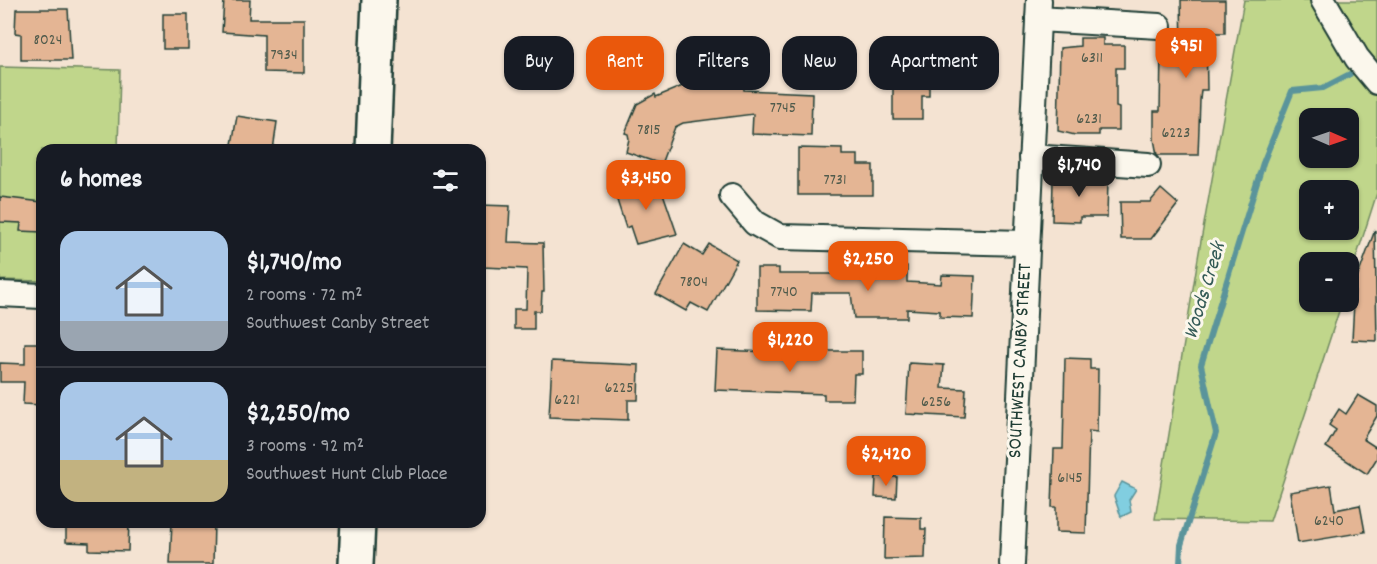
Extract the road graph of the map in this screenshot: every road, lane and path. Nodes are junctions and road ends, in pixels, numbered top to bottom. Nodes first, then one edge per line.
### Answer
1 (379, 0) edge
2 (1323, 0) edge
3 (1038, 10) edge
4 (1159, 26) dead end
5 (1377, 82) edge
6 (373, 144) edge
7 (1031, 157) junction
8 (1148, 165) dead end
9 (732, 196) dead end
10 (1027, 243) junction
11 (0, 294) edge
12 (36, 296) edge
13 (358, 528) edge
14 (356, 564) edge
15 (1012, 564) edge

1 - 6 main road
2 - 5 street
3 - 4 street, SOUTHWEST CANBY STREET
3 - 7 street, SOUTHWEST CANBY STREET
7 - 8 street
7 - 10 street, SOUTHWEST CANBY STREET
9 - 10 street
10 - 15 street, SOUTHWEST CANBY STREET
11 - 12 street
13 - 14 main road

